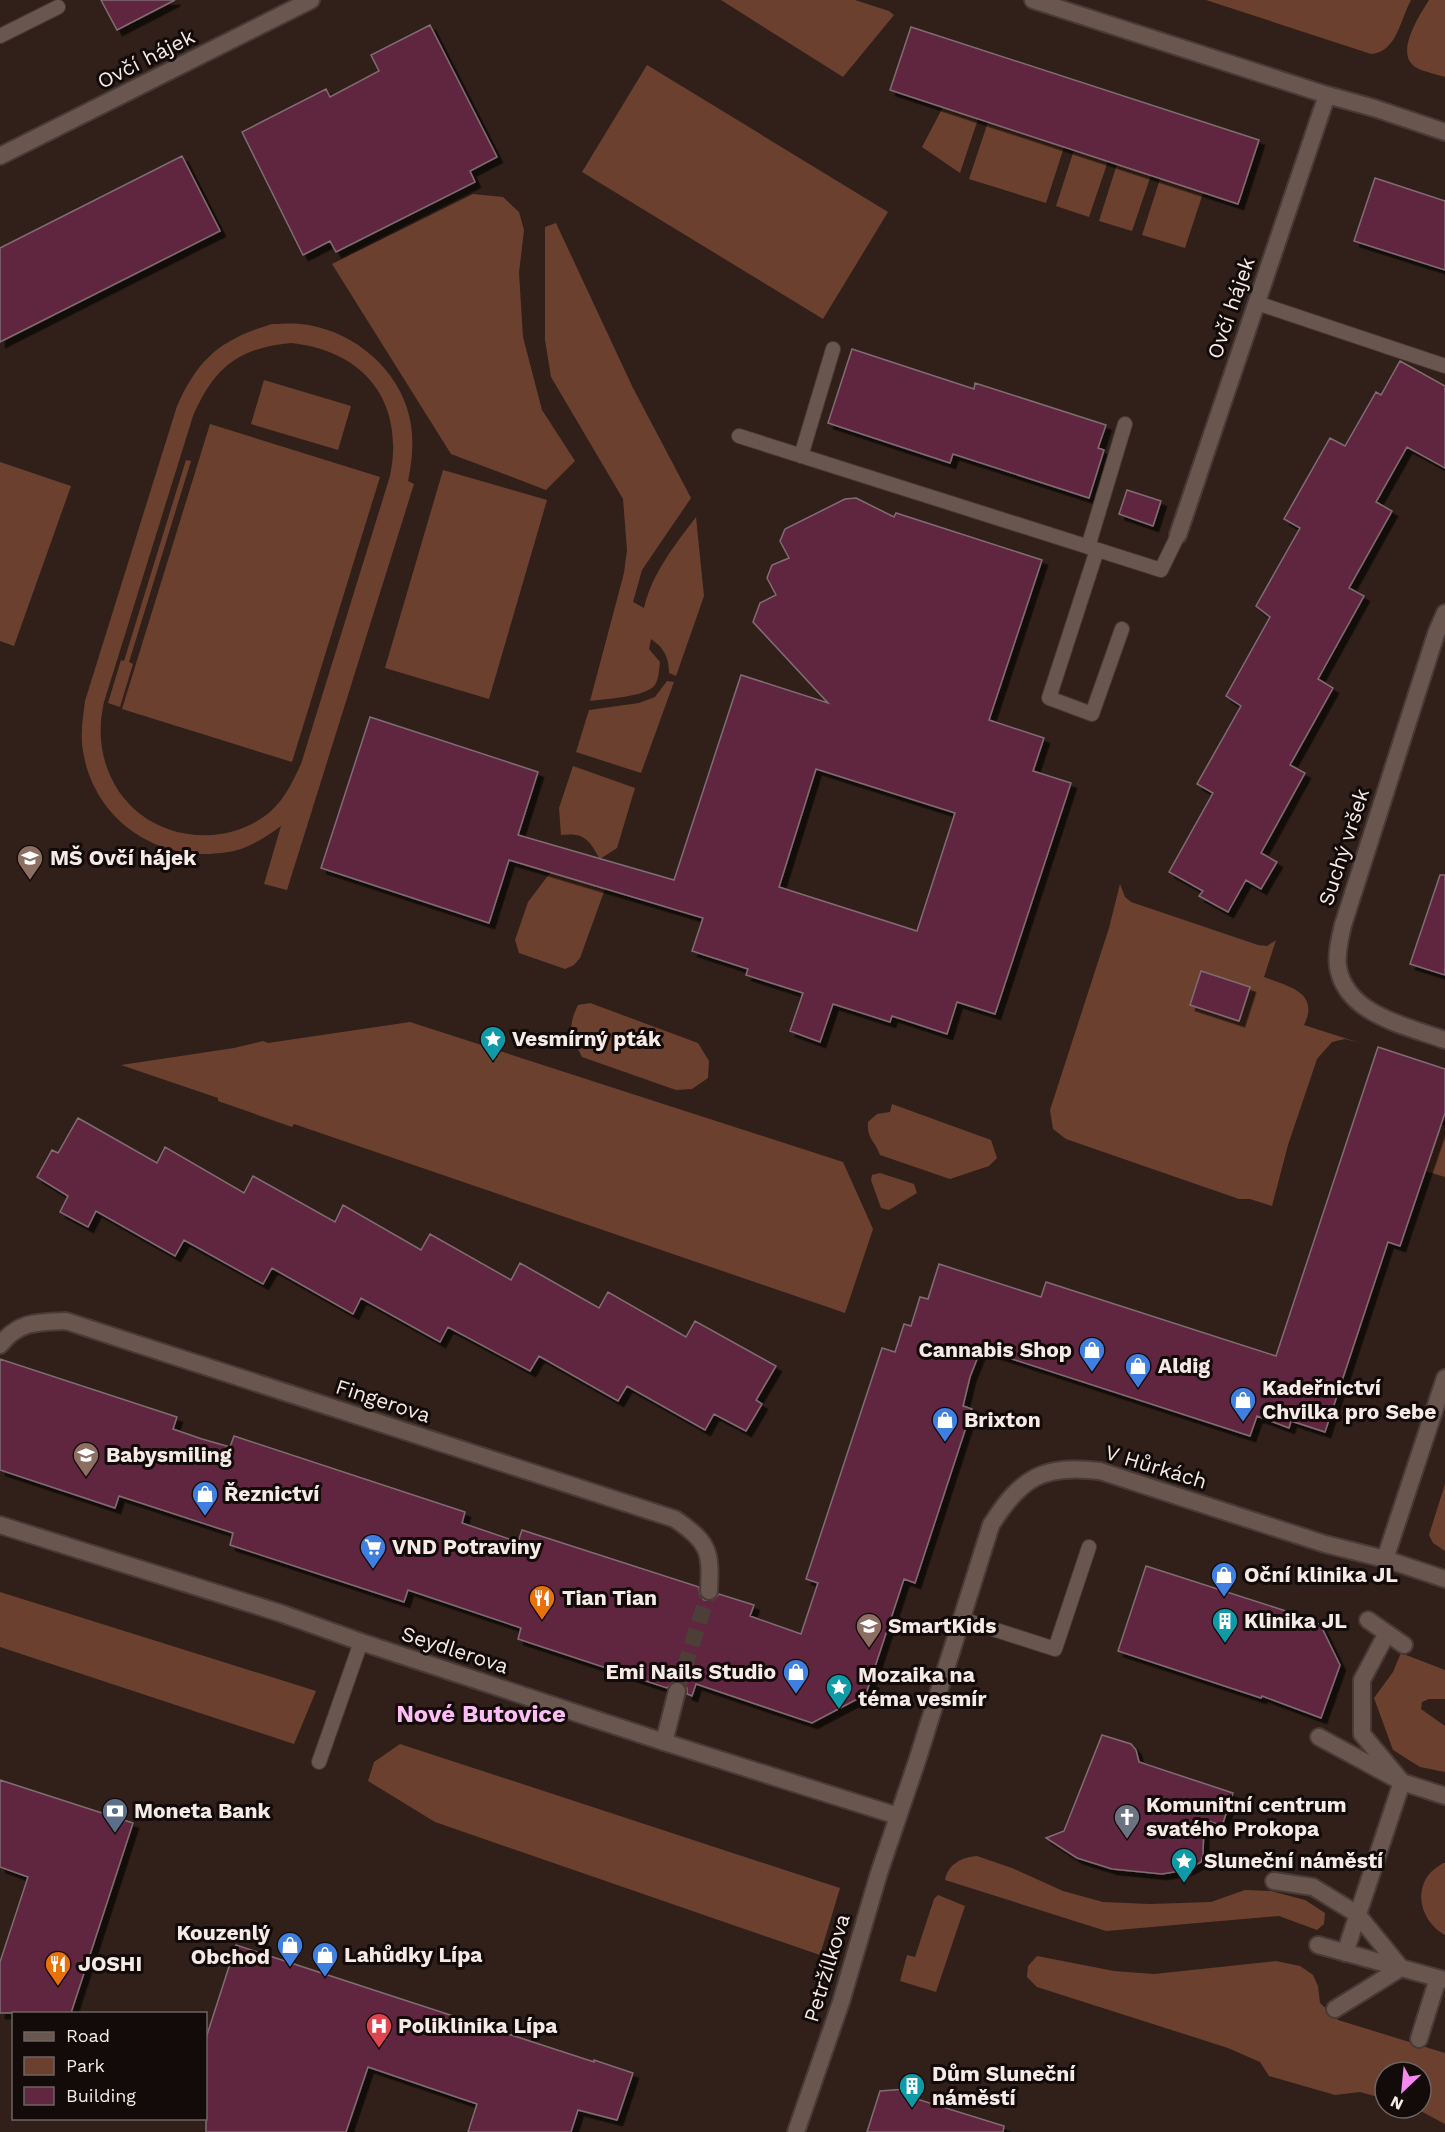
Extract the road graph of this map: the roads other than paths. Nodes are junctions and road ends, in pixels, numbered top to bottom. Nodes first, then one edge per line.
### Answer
1 (1033, 0) edge
2 (308, 1) edge
3 (58, 7) dead end
4 (0, 36) edge
5 (1327, 96) junction
6 (1445, 132) edge
7 (0, 156) edge
8 (1257, 303) junction
9 (833, 349) dead end
10 (1445, 366) edge
11 (1125, 424) dead end
12 (738, 436) dead end
13 (801, 456) junction
14 (1178, 535) joint
15 (1092, 549) junction
16 (1445, 613) edge
17 (1122, 629) dead end
18 (1445, 1040) edge
19 (0, 1345) edge
20 (1445, 1378) edge
21 (0, 1525) edge
22 (1089, 1547) dead end
23 (1385, 1559) junction
24 (1445, 1579) edge
25 (709, 1591) tunnel mouth
26 (962, 1619) junction
27 (1368, 1620) dead end
28 (1387, 1633) junction
29 (362, 1642) junction
30 (1404, 1645) dead end
31 (676, 1691) tunnel mouth
32 (1319, 1737) dead end
33 (664, 1742) junction
34 (319, 1761) dead end
35 (1401, 1782) junction
36 (1445, 1796) edge
37 (898, 1816) junction
38 (1274, 1881) dead end
39 (1357, 1914) junction
40 (1318, 1945) dead end
41 (1345, 1953) junction
42 (1401, 1968) junction
43 (1441, 1979) edge
44 (1335, 2009) dead end
45 (1419, 2039) dead end
46 (796, 2132) edge

1 - 5 street
2 - 7 street, Ovčí hájek
3 - 4 lane
5 - 6 street
5 - 8 street, Ovčí hájek
8 - 10 lane
8 - 14 street, Ovčí hájek
9 - 13 lane
11 - 15 lane
12 - 13 lane
13 - 15 lane
14 - 15 lane
15 - 17 lane
16 - 18 street, Suchý vršek
19 - 25 street, Fingerova
20 - 23 street
21 - 29 street, Seydlerova
22 - 26 lane
23 - 24 street, V Hůrkách
23 - 26 street, V Hůrkách
26 - 37 street, V Hůrkách
27 - 28 street
28 - 30 street
28 - 35 street
29 - 33 street, Seydlerova
29 - 34 lane
31 - 33 street
32 - 35 street
33 - 37 street, Seydlerova
35 - 36 street
35 - 39 street
37 - 46 street, Petržílkova
38 - 39 street
39 - 41 street
39 - 42 street
40 - 41 street
41 - 42 street
42 - 43 street
42 - 44 street
43 - 45 street

